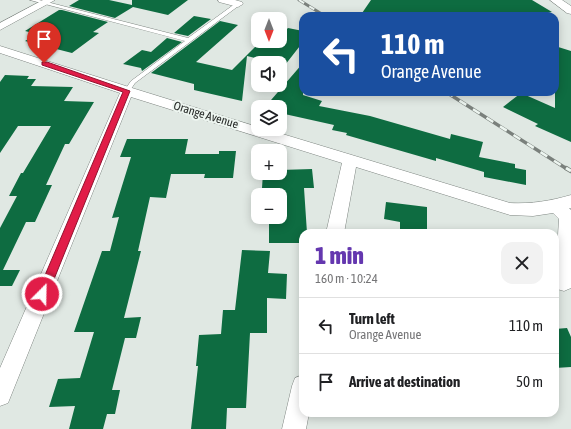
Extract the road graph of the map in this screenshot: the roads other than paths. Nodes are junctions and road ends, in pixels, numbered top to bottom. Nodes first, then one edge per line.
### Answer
1 (33, 0) edge
2 (223, 0) edge
3 (558, 0) edge
4 (47, 1) edge
5 (238, 4) joint
6 (571, 11) edge
7 (0, 27) edge
8 (190, 40) junction
9 (0, 49) edge
10 (127, 91) junction
11 (350, 160) junction
12 (564, 204) edge
13 (336, 229) edge
14 (564, 283) dead end
15 (0, 395) edge
16 (299, 405) edge
17 (294, 429) edge

1 - 4 lane
2 - 5 street
3 - 6 street
4 - 7 street
4 - 8 lane
5 - 8 lane
8 - 10 lane
9 - 10 street, Orange Avenue
10 - 11 street, Orange Avenue
10 - 15 street
11 - 12 street, Orange Avenue
11 - 13 street
12 - 14 street
16 - 17 street

